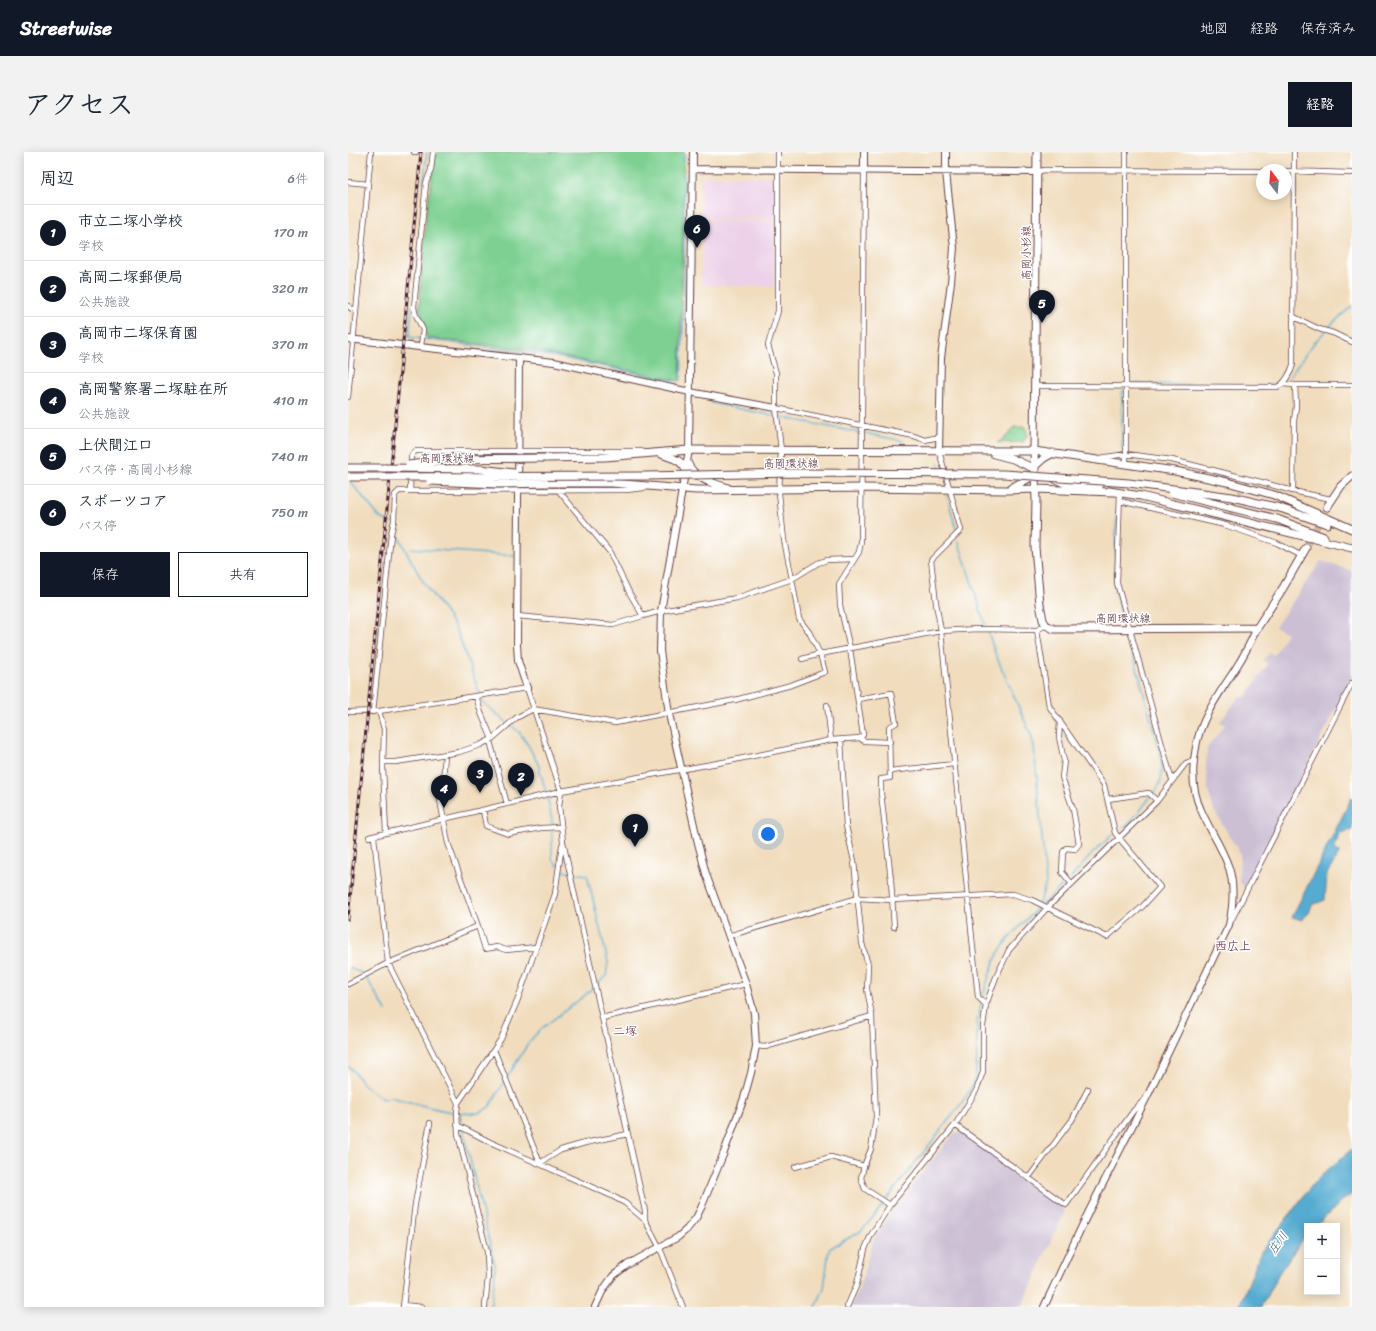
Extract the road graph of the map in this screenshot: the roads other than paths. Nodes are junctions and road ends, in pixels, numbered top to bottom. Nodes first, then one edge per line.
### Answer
1 (371, 152) edge
2 (433, 152) edge
3 (693, 152) edge
4 (778, 152) edge
5 (864, 152) edge
6 (946, 152) edge
7 (1037, 152) edge
8 (1126, 152) edge
9 (1294, 152) edge
10 (693, 169) junction
11 (1126, 170) junction
12 (778, 171) junction
13 (864, 171) junction
14 (1256, 171) edge
15 (1294, 171) junction
16 (946, 172) junction
17 (1037, 172) junction
18 (1352, 172) edge
19 (348, 182) edge
20 (368, 184) junction
21 (348, 306) edge
22 (356, 309) junction
23 (1294, 317) junction
24 (351, 339) edge
25 (1352, 342) edge
26 (421, 346) junction
27 (520, 358) junction
28 (1282, 383) junction
29 (1295, 385) junction
30 (1352, 385) edge
31 (1036, 386) junction
32 (1127, 387) junction
33 (690, 392) junction
34 (348, 398) edge
35 (776, 408) junction
36 (861, 426) junction
37 (939, 437) junction
38 (689, 450) junction
39 (781, 450) junction
40 (862, 450) junction
41 (462, 451) junction
42 (519, 451) junction
43 (939, 451) junction
44 (986, 451) junction
45 (1034, 451) junction
46 (656, 453) junction
47 (1053, 453) junction
48 (1126, 454) junction
49 (1094, 459) junction
50 (687, 462) junction
51 (1126, 464) junction
52 (348, 468) edge
53 (385, 468) junction
54 (686, 470) junction
55 (1035, 470) junction
56 (1352, 476) edge
57 (349, 477) edge
58 (546, 480) junction
59 (1129, 483) junction
60 (657, 487) junction
61 (683, 488) junction
62 (862, 488) junction
63 (949, 488) junction
64 (1036, 489) junction
65 (519, 490) junction
66 (558, 490) junction
67 (734, 490) junction
68 (779, 490) junction
69 (1007, 490) junction
70 (410, 491) junction
71 (463, 491) junction
72 (1293, 491) junction
73 (1116, 493) junction
74 (1331, 499) junction
75 (1120, 502) junction
76 (1327, 507) tunnel mouth
77 (1352, 529) edge
78 (1352, 532) edge
79 (1306, 548) tunnel mouth
80 (1352, 548) edge
81 (1302, 556) junction
82 (854, 559) junction
83 (792, 579) junction
84 (661, 611) junction
85 (517, 616) junction
86 (643, 616) junction
87 (1046, 625) junction
88 (1257, 628) junction
89 (1129, 629) junction
90 (1038, 630) junction
91 (941, 631) junction
92 (850, 649) junction
93 (820, 654) junction
94 (802, 659) dead end
95 (1352, 683) edge
96 (527, 688) junction
97 (476, 696) junction
98 (858, 699) junction
99 (827, 705) dead end
100 (533, 709) junction
101 (348, 712) edge
102 (373, 712) junction
103 (380, 712) junction
104 (670, 714) junction
105 (1060, 721) junction
106 (860, 738) junction
107 (491, 740) junction
108 (831, 740) junction
109 (841, 740) junction
110 (890, 742) junction
111 (444, 754) junction
112 (1194, 760) junction
113 (383, 762) junction
114 (954, 764) junction
115 (682, 770) junction
116 (890, 771) junction
117 (1173, 780) junction
118 (561, 791) junction
119 (1108, 799) junction
120 (1157, 801) junction
121 (507, 804) junction
122 (483, 810) junction
123 (444, 820) junction
124 (561, 827) junction
125 (386, 833) junction
126 (1119, 838) junction
127 (563, 842) junction
128 (1072, 884) junction
129 (967, 896) junction
130 (858, 898) junction
131 (893, 900) junction
132 (1047, 908) junction
133 (1229, 925) junction
134 (478, 926) junction
135 (894, 927) dead end
136 (728, 936) junction
137 (536, 947) junction
138 (388, 963) junction
139 (348, 984) edge
140 (746, 984) junction
141 (986, 1005) junction
142 (872, 1016) junction
143 (602, 1018) junction
144 (756, 1046) junction
145 (494, 1050) junction
146 (1088, 1089) dead end
147 (1146, 1099) junction
148 (458, 1103) junction
149 (430, 1123) dead end
150 (457, 1125) junction
151 (955, 1125) junction
152 (628, 1134) junction
153 (540, 1163) junction
154 (864, 1166) junction
155 (795, 1167) dead end
156 (1029, 1177) junction
157 (890, 1205) junction
158 (645, 1220) junction
159 (660, 1248) junction
160 (403, 1306) edge
161 (422, 1307) edge
162 (484, 1307) edge
163 (595, 1307) edge
164 (684, 1307) edge
165 (847, 1307) edge
166 (1044, 1307) edge

1 - 20 street
2 - 26 street
3 - 10 street
4 - 12 street
5 - 13 street
6 - 16 street
7 - 17 main road, 高岡小杉線
8 - 11 street
9 - 15 street
10 - 12 street
10 - 33 street
11 - 14 street
11 - 17 street
11 - 32 street
12 - 13 street
12 - 35 street
13 - 16 street
13 - 36 street
15 - 18 street
15 - 23 street
16 - 17 street
16 - 37 street
17 - 31 main road, 高岡小杉線
19 - 20 street
20 - 22 street
21 - 22 street
22 - 24 street
23 - 25 street
23 - 28 street
24 - 26 street
24 - 34 street
26 - 27 street
27 - 33 street
27 - 42 street
28 - 29 street
28 - 32 street
29 - 30 street
29 - 72 street
31 - 32 street
31 - 45 main road, 高岡小杉線
32 - 48 street
33 - 35 street
33 - 38 street
35 - 36 street
35 - 39 street
36 - 37 street
36 - 40 street
37 - 43 street
38 - 39 main road
38 - 46 main road
38 - 50 street
39 - 40 main road
39 - 68 street
40 - 43 main road
40 - 62 street
41 - 42 street
41 - 70 street
41 - 71 street
42 - 46 street
42 - 65 street
43 - 44 main road
43 - 63 street
44 - 45 main road
44 - 55 main road
45 - 47 main road
45 - 55 main road
46 - 53 main road, bridge
46 - 54 main road
47 - 49 main road
47 - 55 main road
48 - 49 street
48 - 51 street
48 - 72 street
49 - 51 main road
50 - 54 street
50 - 67 main road
51 - 77 main road
52 - 53 main road, 高岡環状線
53 - 58 main road, 高岡環状線, bridge
54 - 61 street
55 - 64 main road
55 - 69 main road
55 - 73 main road
56 - 74 main road
57 - 58 main road, 高岡環状線, bridge
58 - 59 main road, 高岡環状線, bridge
58 - 60 main road
59 - 78 main road, 高岡環状線, bridge
59 - 80 main road, 高岡環状線, bridge
60 - 61 main road
60 - 66 street
61 - 67 main road
61 - 84 street
62 - 63 main road
62 - 68 main road
62 - 82 street
63 - 69 main road
63 - 91 street
64 - 69 main road
64 - 73 main road
64 - 87 main road
65 - 66 street
65 - 71 street
65 - 85 street
66 - 86 street
67 - 68 main road
68 - 83 street
70 - 71 street
70 - 102 street
72 - 74 street
73 - 75 street
73 - 80 main road
74 - 76 main road
75 - 81 street
75 - 89 street
79 - 81 main road
81 - 88 main road
82 - 83 street
82 - 92 street
83 - 84 street
83 - 93 street
84 - 86 street
84 - 104 street
85 - 86 street
85 - 96 street
87 - 89 main road, 高岡環状線
87 - 90 street
88 - 89 main road, 高岡環状線
88 - 112 street
89 - 117 street
90 - 91 street
90 - 105 street
91 - 92 street
91 - 114 street
92 - 93 street
92 - 98 street
93 - 94 street
93 - 104 street
95 - 133 street
96 - 97 street
96 - 100 street
97 - 103 street
97 - 107 street
98 - 106 street
98 - 110 street
99 - 108 street
100 - 104 street
100 - 107 street
100 - 118 street
101 - 102 street
102 - 103 street
103 - 113 street
104 - 115 street
105 - 119 street
105 - 128 street
106 - 109 street
106 - 110 street
107 - 111 street
107 - 121 street
108 - 109 street
108 - 115 street
109 - 130 street
110 - 116 street
111 - 113 street
111 - 123 street
112 - 117 street
112 - 133 street
113 - 125 street
114 - 116 street
114 - 129 street
115 - 118 street
115 - 136 street
116 - 131 street
117 - 120 street
118 - 121 street
118 - 124 street
119 - 120 street
119 - 126 street
120 - 126 street
121 - 122 street
122 - 123 street
122 - 124 street
123 - 125 street
123 - 134 street
124 - 127 street
125 - 138 street
126 - 128 street
126 - 132 street
127 - 137 street
127 - 143 street
128 - 132 street
129 - 131 street
129 - 132 street
129 - 141 street
130 - 131 street
130 - 136 street
130 - 142 street
131 - 135 street
132 - 141 street
133 - 147 street
134 - 137 street
134 - 138 street
136 - 140 street
137 - 145 street
138 - 139 street
138 - 148 street
140 - 143 street
140 - 144 street
141 - 151 street
142 - 144 street
142 - 154 street
143 - 152 street
144 - 159 street
145 - 148 street
145 - 153 street
146 - 156 street
147 - 156 street
147 - 166 street
148 - 150 street
149 - 160 street
150 - 153 street
150 - 162 street
151 - 156 street
151 - 157 street
152 - 153 street
152 - 158 street
153 - 158 street
154 - 155 street
154 - 157 street
157 - 165 street
158 - 159 street
159 - 163 street
159 - 164 street
160 - 161 street

